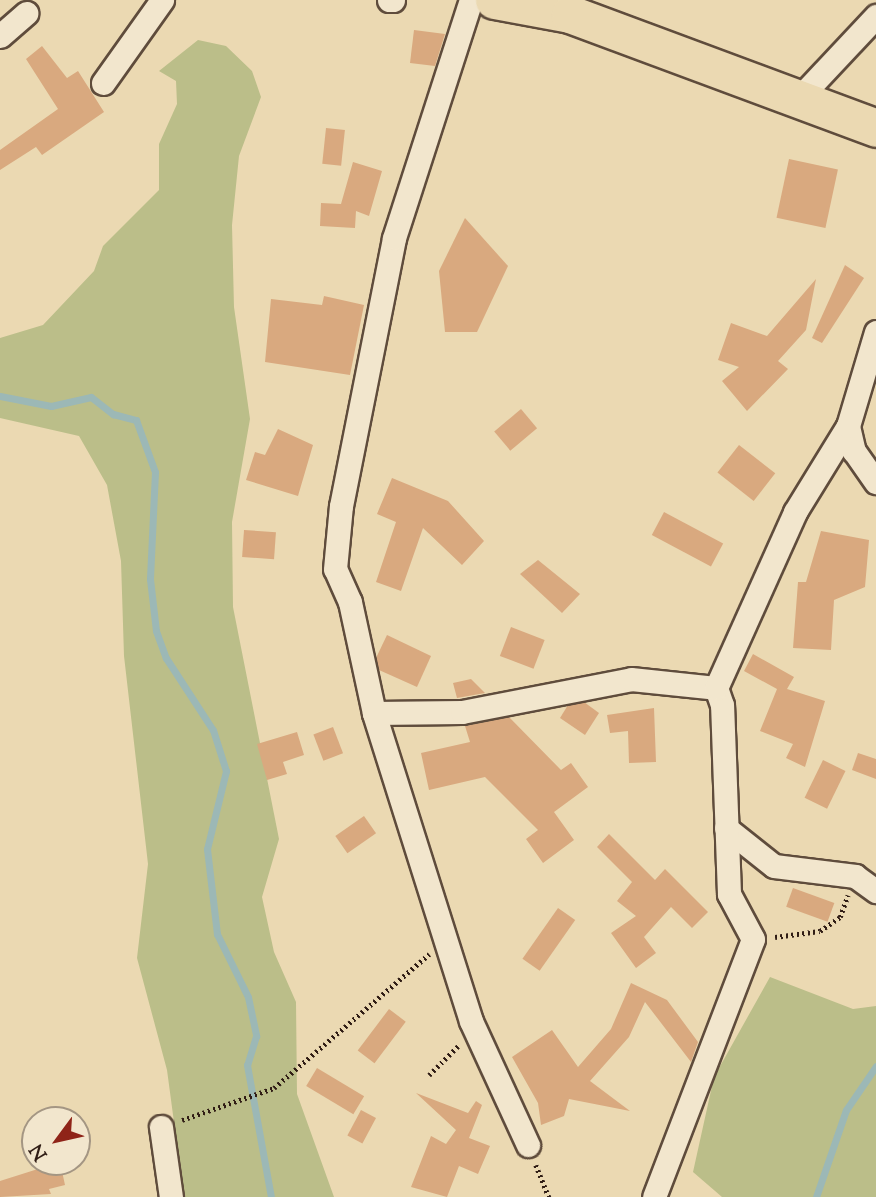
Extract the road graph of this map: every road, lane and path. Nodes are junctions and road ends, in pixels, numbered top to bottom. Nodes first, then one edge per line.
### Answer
1 (162, 0) edge
2 (471, 0) edge
3 (494, 0) edge
4 (576, 7) edge
5 (26, 13) dead end
6 (876, 16) edge
7 (0, 36) edge
8 (103, 83) dead end
9 (801, 96) junction
10 (876, 128) edge
11 (876, 332) edge
12 (848, 426) junction
13 (876, 482) edge
14 (716, 688) junction
15 (374, 713) junction
16 (726, 828) junction
17 (855, 876) junction
18 (876, 891) edge
19 (444, 939) junction
20 (753, 939) junction
21 (471, 1021) junction
22 (429, 1074) dead end
23 (161, 1126) joint
24 (528, 1145) joint
25 (171, 1197) edge
26 (549, 1197) edge
27 (654, 1197) edge

1 - 8 street
2 - 15 street
3 - 4 main road
4 - 9 main road
5 - 7 street
6 - 9 street
9 - 10 main road
11 - 12 street
12 - 13 street
12 - 14 street
14 - 15 street
14 - 16 street
15 - 19 street
16 - 17 street
16 - 20 street
17 - 18 street
17 - 20 path
19 - 21 street
19 - 23 path
20 - 27 street
21 - 22 path
21 - 24 street
23 - 25 street
24 - 26 path

